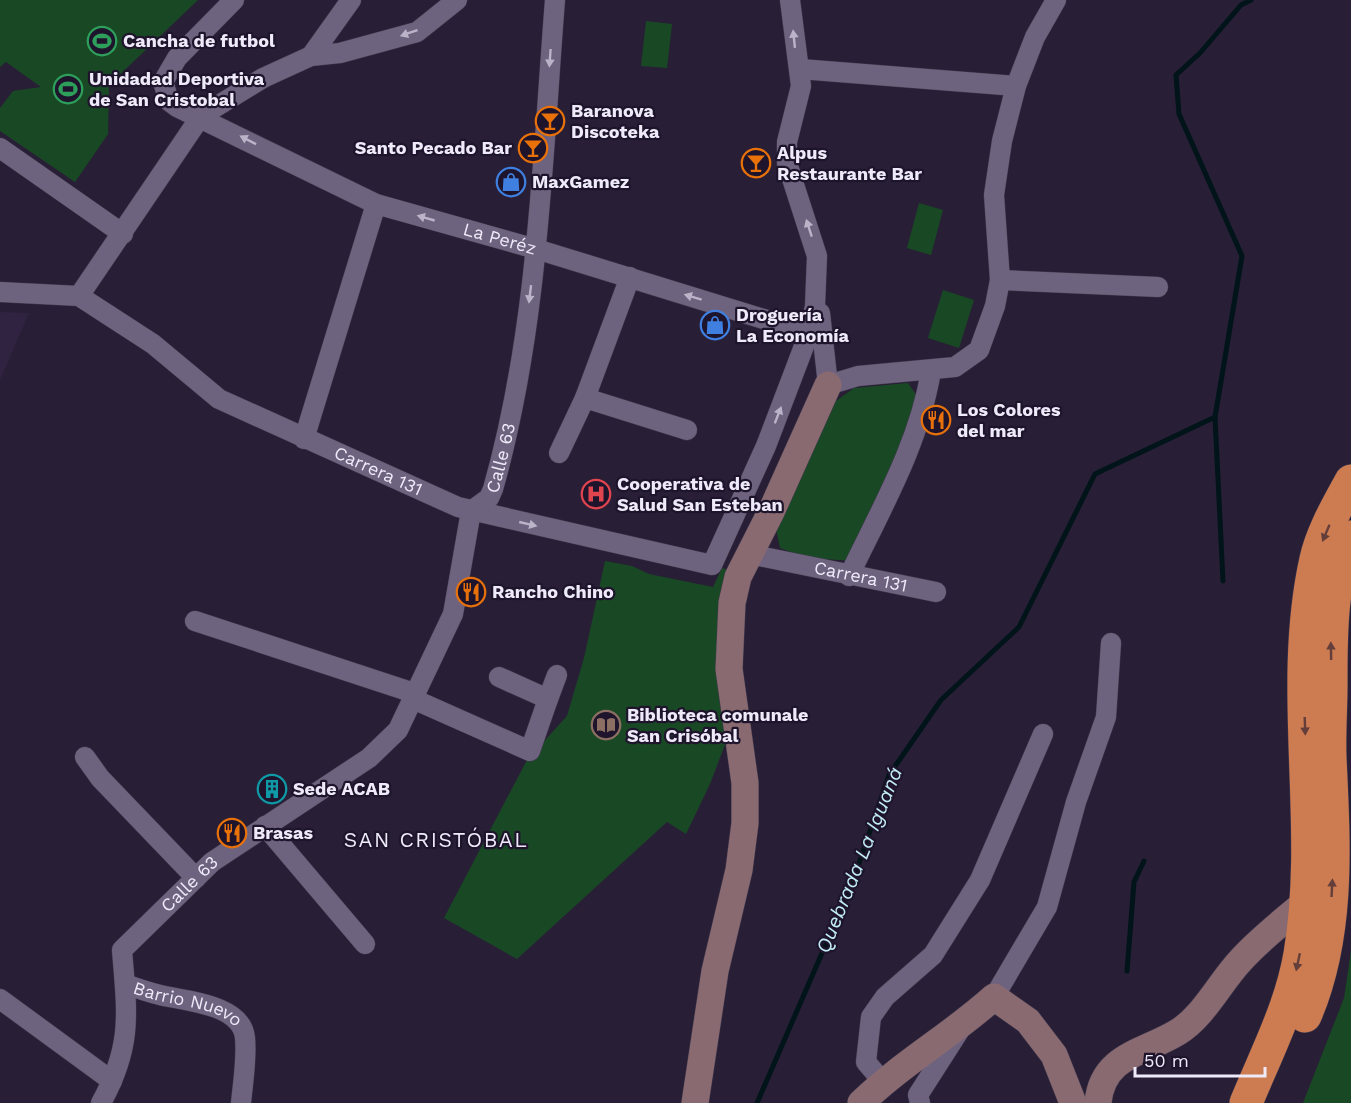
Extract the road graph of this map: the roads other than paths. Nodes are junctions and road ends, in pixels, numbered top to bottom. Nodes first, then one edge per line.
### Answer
1 (234, 0) edge
2 (351, 0) edge
3 (457, 0) edge
4 (555, 0) edge
5 (790, 0) edge
6 (1056, 0) edge
7 (311, 56) junction
8 (800, 69) junction
9 (1016, 86) junction
10 (201, 116) junction
11 (0, 148) edge
12 (376, 204) junction
13 (123, 234) junction
14 (536, 249) junction
15 (630, 277) junction
16 (1000, 279) junction
17 (818, 284) junction
18 (1158, 287) dead end
19 (0, 292) edge
20 (79, 296) junction
21 (809, 333) junction
22 (932, 370) junction
23 (828, 385) junction
24 (585, 398) junction
25 (687, 430) dead end
26 (304, 440) junction
27 (766, 446) junction
28 (559, 453) dead end
29 (796, 459) junction
30 (1351, 481) edge
31 (471, 511) junction
32 (1351, 537) edge
33 (749, 554) junction
34 (849, 576) junction
35 (936, 592) dead end
36 (195, 621) dead end
37 (1111, 644) dead end
38 (557, 675) dead end
39 (499, 677) dead end
40 (413, 699) junction
41 (548, 699) junction
42 (1043, 734) dead end
43 (86, 757) dead end
44 (265, 826) junction
45 (196, 878) junction
46 (1306, 902) junction
47 (365, 944) dead end
48 (122, 950) joint
49 (125, 984) junction
50 (994, 997) junction
51 (0, 999) edge
52 (962, 1026) junction
53 (112, 1081) junction
54 (883, 1082) junction
55 (103, 1102) edge
56 (241, 1103) edge
57 (695, 1103) edge
58 (861, 1103) edge
59 (920, 1103) edge
60 (1073, 1103) edge
61 (1098, 1103) edge
62 (1246, 1103) edge
63 (1268, 1103) edge

1 - 10 street, La Peréz
2 - 7 street
3 -> 7 street
4 -> 14 street, Calle 63
8 -> 5 street
6 - 9 street
7 - 10 street
8 - 9 street
17 -> 8 street
9 - 16 street
12 -> 10 street, La Peréz
10 - 13 street
11 - 13 street
14 -> 12 street, La Peréz
12 - 26 street
13 - 20 street
14 - 15 street, La Peréz
14 -> 31 street, Calle 63
21 -> 15 street, La Peréz
15 - 24 street
16 - 18 street
16 - 22 street
17 - 21 street
17 - 23 street
19 - 20 street
20 - 26 street, Carrera 131
27 -> 21 street
22 - 23 street
22 - 34 street
23 - 29 street
24 - 25 street
24 - 28 street
26 - 31 street, Carrera 131
27 - 29 street
31 -> 27 street, Carrera 131
29 - 33 street
30 -> 46 highway
31 - 40 street, Calle 63
63 -> 32 highway
33 - 34 street, Carrera 131
33 - 57 street
34 - 35 street, Carrera 131
36 - 40 street
37 - 50 street
38 - 41 street
39 - 41 street
40 - 41 street
40 - 44 street, Calle 63
42 - 54 street
43 - 45 street
44 - 45 street, Calle 63
44 - 47 street
45 - 48 street, Calle 63
46 - 61 street
46 -> 62 highway
48 - 49 street, Barrio Nuevo
49 - 53 street, Barrio Nuevo
49 - 56 street, Barrio Nuevo
50 - 52 street
50 - 60 street
51 - 53 street
52 - 54 street
52 - 59 street
53 - 55 street, Barrio Nuevo
54 - 58 street

